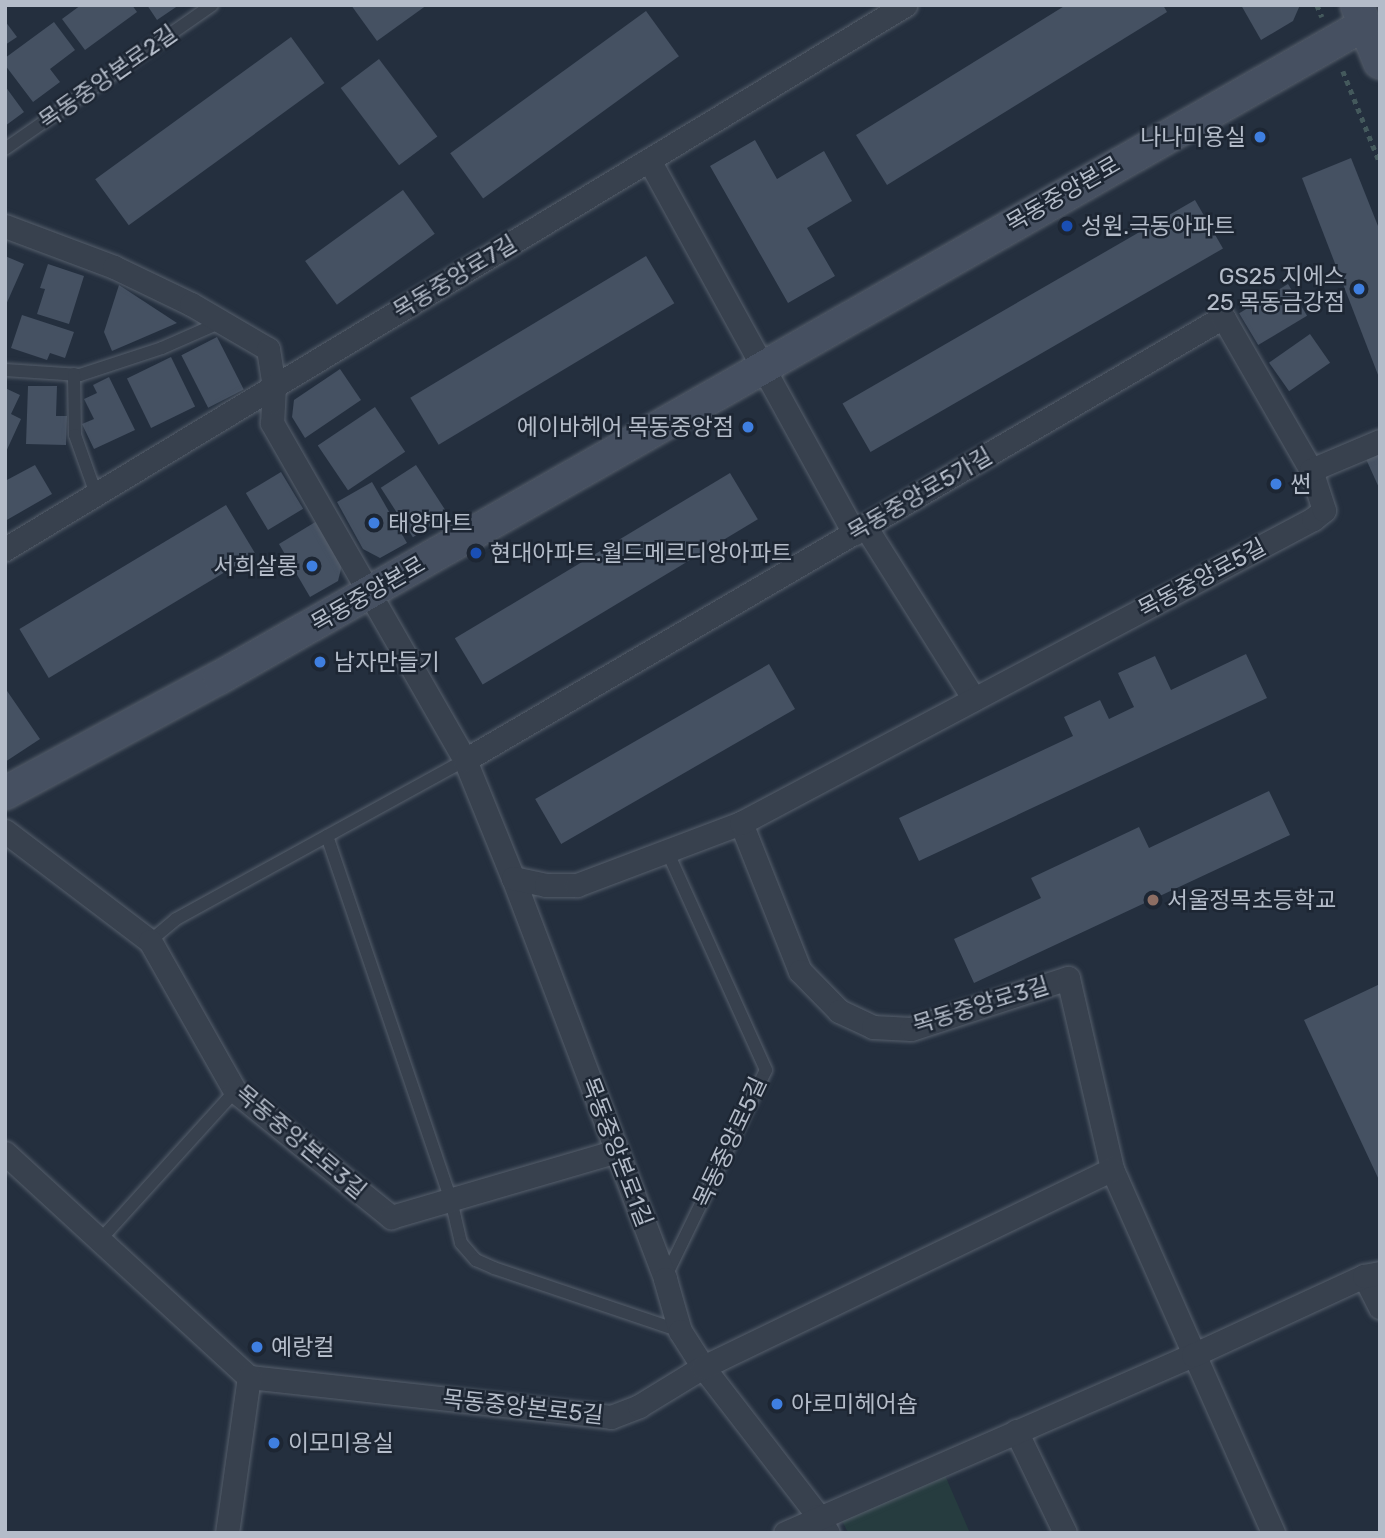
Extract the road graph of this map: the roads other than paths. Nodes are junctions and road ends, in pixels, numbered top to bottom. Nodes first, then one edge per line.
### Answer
1 (212, 5) edge
2 (905, 5) edge
3 (1360, 15) edge
4 (1380, 63) edge
5 (5, 149) edge
6 (649, 160) junction
7 (5, 226) edge
8 (221, 322) junction
9 (764, 367) junction
10 (5, 370) edge
11 (74, 374) junction
12 (274, 386) junction
13 (1380, 441) edge
14 (1311, 470) junction
15 (96, 494) junction
16 (859, 529) junction
17 (5, 549) edge
18 (369, 593) junction
19 (974, 699) junction
20 (465, 760) junction
21 (5, 793) edge
22 (741, 823) junction
23 (5, 831) edge
24 (327, 836) junction
25 (667, 851) junction
26 (513, 878) junction
27 (150, 941) junction
28 (235, 1091) junction
29 (616, 1151) junction
30 (5, 1153) edge
31 (1112, 1169) junction
32 (451, 1200) junction
33 (100, 1240) junction
34 (1372, 1274) edge
35 (665, 1279) junction
36 (1380, 1307) edge
37 (680, 1331) junction
38 (1193, 1355) junction
39 (703, 1367) junction
40 (249, 1377) junction
41 (1016, 1431) junction
42 (823, 1524) edge
43 (227, 1533) edge
44 (785, 1533) edge
45 (1065, 1533) edge
46 (1273, 1533) edge

1 - 5 lane, 목동중앙본로2길
2 - 6 street, 목동중앙로7길
3 - 4 street
3 - 9 street, 목동중앙본로
6 - 9 street
6 - 12 street, 목동중앙로7길
7 - 8 street
8 - 11 lane
8 - 12 street
9 - 16 street
9 - 18 street, 목동중앙본로
10 - 11 lane
11 - 15 lane
12 - 15 street, 목동중앙로7길
12 - 18 street
13 - 14 street
14 - 16 street, 목동중앙로5가길
14 - 19 street, 목동중앙로5길
15 - 17 street, 목동중앙로7길
16 - 19 street
16 - 20 street, 목동중앙로5가길
18 - 20 street, 목동중앙본로1길
18 - 21 street, 목동중앙본로
19 - 22 street, 목동중앙로5길
20 - 24 lane
20 - 26 street, 목동중앙본로1길
22 - 25 street, 목동중앙로5길
22 - 31 street, 목동중앙로3길
23 - 27 street, 목동중앙본로3길
24 - 27 lane
24 - 32 lane
25 - 26 street, 목동중앙로5길
25 - 35 lane, 목동중앙로5길
26 - 29 street, 목동중앙본로1길
27 - 28 street, 목동중앙본로3길
28 - 32 street, 목동중앙본로3길
28 - 33 lane
29 - 32 street, 목동중앙본로3길
29 - 35 street, 목동중앙본로1길
30 - 33 street
31 - 38 street, 목동중앙로3길
31 - 39 street, 목동중앙본로5길
32 - 37 lane
33 - 40 street
34 - 36 street
34 - 38 street
35 - 37 street, 목동중앙본로1길
37 - 39 street, 목동중앙본로1길
38 - 41 street
38 - 46 street, 목동중앙로3길
39 - 40 street, 목동중앙본로5길
39 - 42 street, 목동중앙본로1길
40 - 43 street
41 - 42 street
41 - 45 street
42 - 44 street

